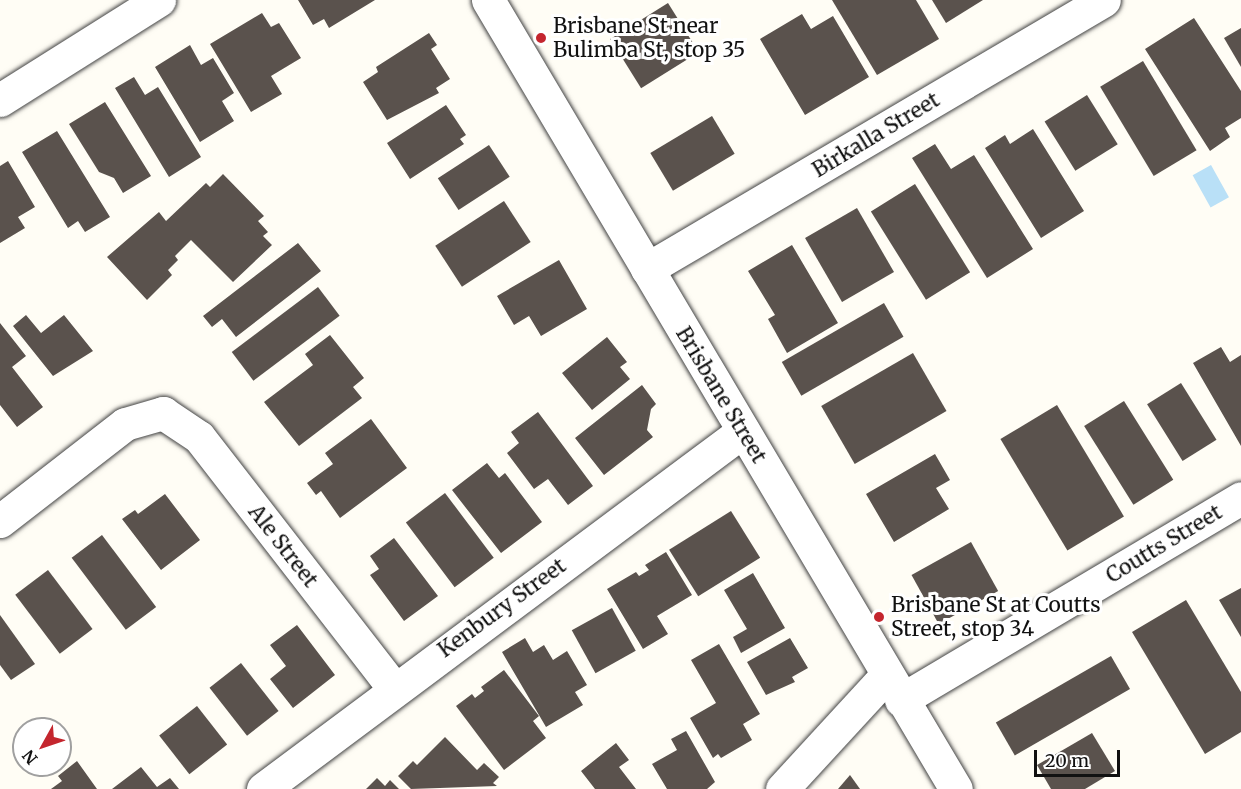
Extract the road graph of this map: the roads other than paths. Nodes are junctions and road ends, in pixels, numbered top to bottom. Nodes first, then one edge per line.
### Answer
1 (159, 0) edge
2 (488, 0) edge
3 (1104, 0) edge
4 (0, 100) edge
5 (647, 269) junction
6 (743, 431) junction
7 (1241, 498) edge
8 (0, 521) edge
9 (894, 687) junction
10 (394, 688) junction
11 (263, 789) edge
12 (782, 789) edge
13 (956, 789) edge

1 - 4 street
2 - 5 street, Brisbane Street
3 - 5 street, Birkalla Street
5 - 6 street, Brisbane Street
6 - 9 street, Brisbane Street
6 - 10 street, Kenbury Street
7 - 9 street, Coutts Street
8 - 10 street, Ale Street
9 - 12 street, Coutts Street
9 - 13 street, Brisbane Street
10 - 11 street, Kenbury Street

